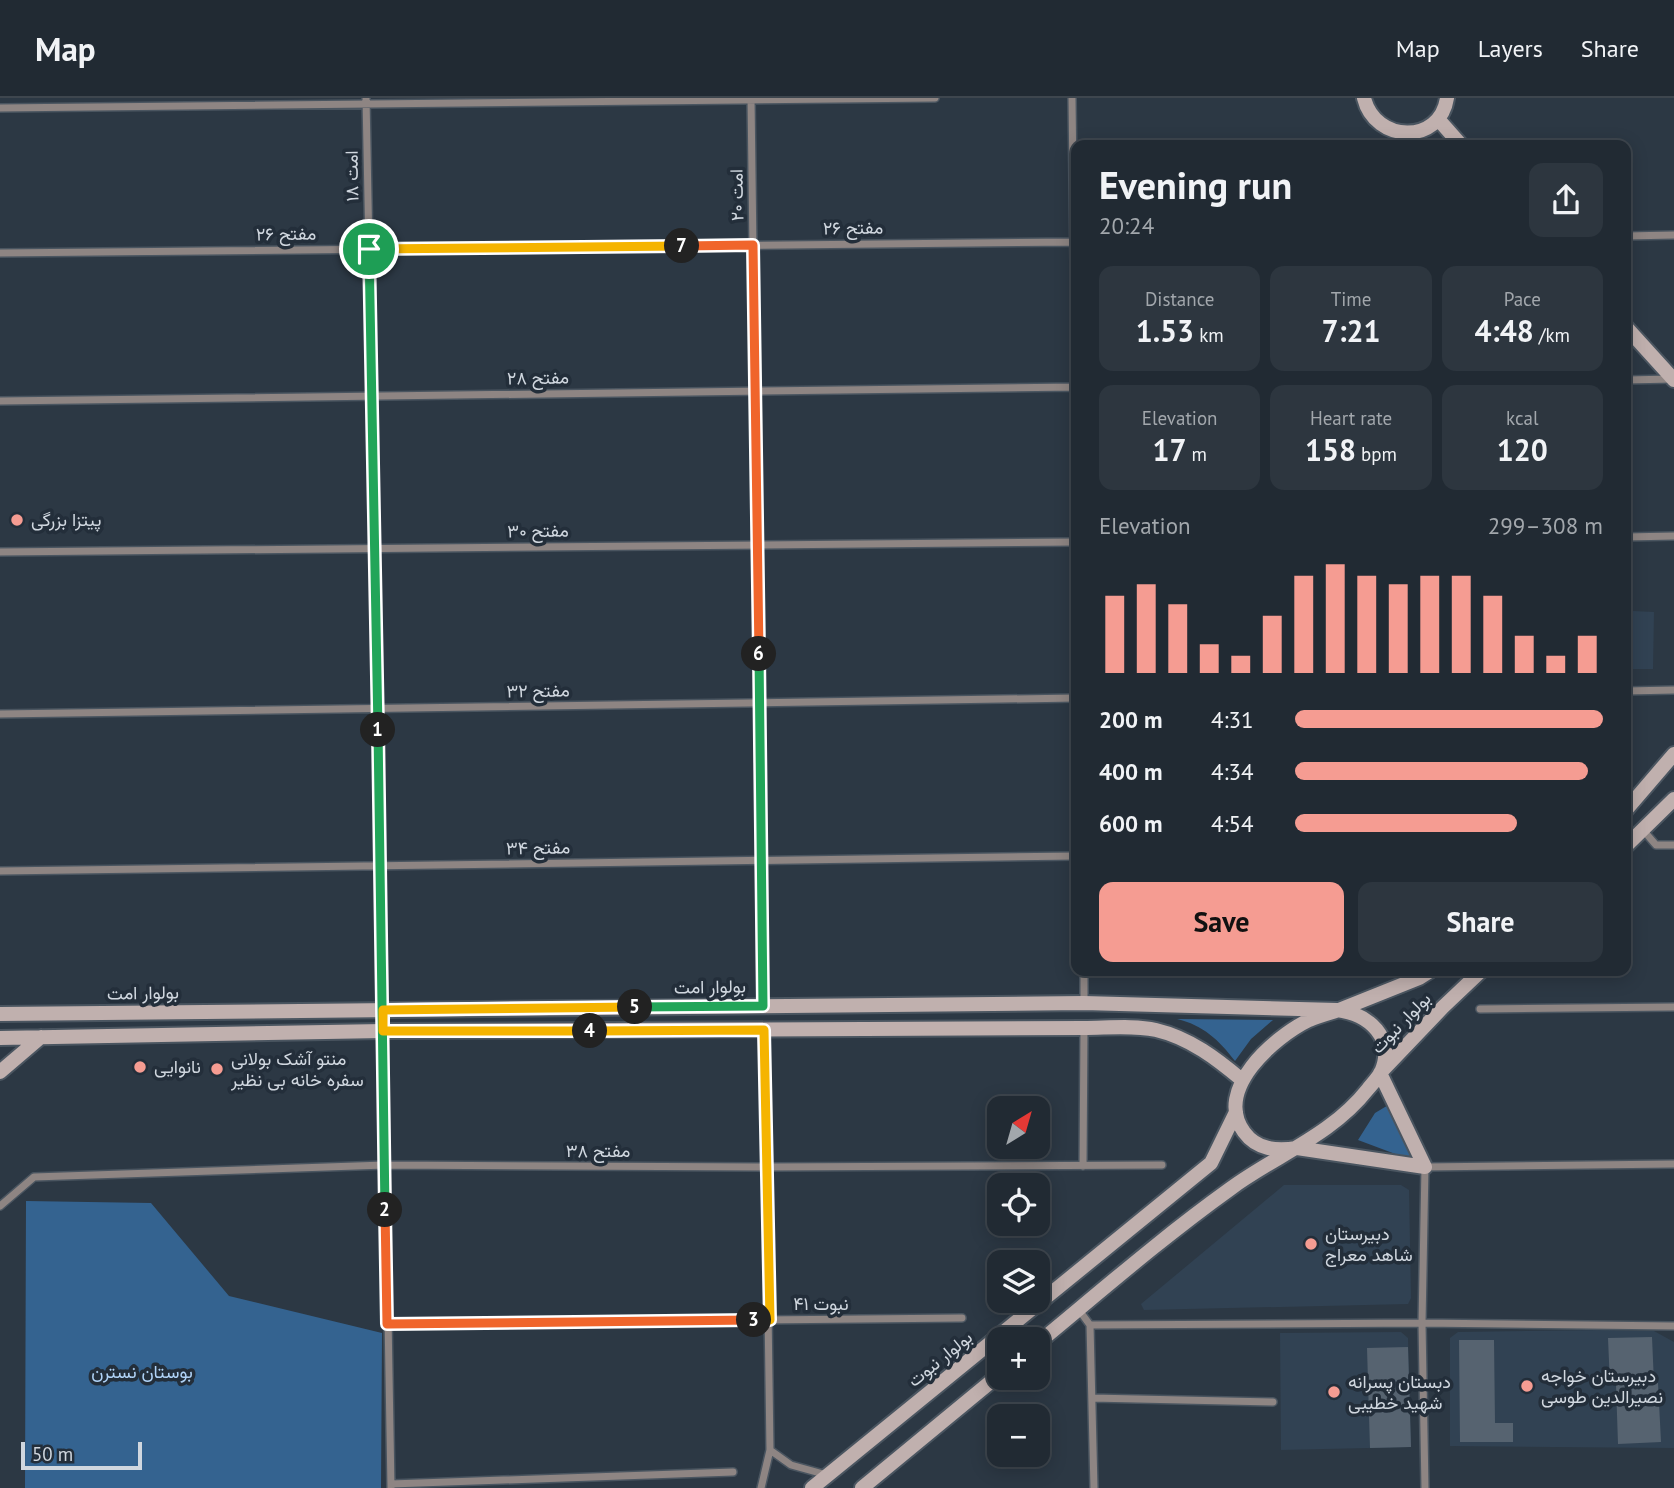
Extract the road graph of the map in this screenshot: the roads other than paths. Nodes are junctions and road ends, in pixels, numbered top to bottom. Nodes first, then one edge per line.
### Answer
1 (935, 98) edge
2 (1072, 98) edge
3 (1364, 98) edge
4 (1447, 98) edge
5 (751, 99) edge
6 (366, 101) edge
7 (0, 108) edge
8 (1438, 119) junction
9 (1405, 139) edge
10 (1073, 140) edge
11 (1457, 140) edge
12 (1674, 235) edge
13 (1631, 236) edge
14 (1071, 242) edge
15 (753, 245) junction
16 (369, 249) junction
17 (0, 253) edge
18 (1631, 332) edge
19 (1674, 379) edge
20 (1631, 380) edge
21 (1071, 387) edge
22 (755, 391) junction
23 (372, 396) junction
24 (0, 401) edge
25 (1674, 536) edge
26 (1631, 537) edge
27 (1071, 542) edge
28 (757, 545) junction
29 (375, 549) junction
30 (0, 552) edge
31 (1674, 690) edge
32 (1631, 691) edge
33 (1071, 698) edge
34 (759, 703) junction
35 (378, 709) junction
36 (0, 714) edge
37 (1674, 754) edge
38 (1674, 799) edge
39 (1631, 804) edge
40 (1643, 830) junction
41 (1631, 841) edge
42 (1674, 845) edge
43 (1071, 856) edge
44 (761, 860) junction
45 (381, 865) junction
46 (0, 871) edge
47 (1084, 976) edge
48 (1422, 976) edge
49 (1476, 976) edge
50 (1084, 1003) junction
51 (763, 1006) junction
52 (1674, 1007) edge
53 (1480, 1009) dead end
54 (383, 1010) junction
55 (1337, 1010) junction
56 (0, 1014) edge
57 (1084, 1028) junction
58 (764, 1030) junction
59 (383, 1031) junction
60 (41, 1037) junction
61 (0, 1038) edge
62 (0, 1072) edge
63 (1380, 1073) junction
64 (1242, 1080) junction
65 (1236, 1112) junction
66 (1297, 1148) junction
67 (1674, 1164) edge
68 (385, 1165) junction
69 (1162, 1165) dead end
70 (1083, 1166) junction
71 (767, 1167) junction
72 (1424, 1167) junction
73 (0, 1206) edge
74 (1078, 1309) junction
75 (962, 1318) dead end
76 (770, 1320) junction
77 (1422, 1323) junction
78 (387, 1324) junction
79 (1090, 1325) junction
80 (1671, 1328) edge
81 (1050, 1333) edge
82 (987, 1385) edge
83 (1092, 1398) junction
84 (1273, 1402) dead end
85 (770, 1450) junction
86 (733, 1472) dead end
87 (828, 1475) junction
88 (391, 1486) edge
89 (761, 1488) edge
90 (812, 1488) edge
91 (862, 1488) edge
92 (1094, 1488) edge
93 (1425, 1488) edge

1 - 5 street
2 - 10 street
3 - 9 main road
4 - 8 main road
5 - 6 street
5 - 15 street, امت ۲۰
6 - 7 street
6 - 16 street, امت ۱۸
8 - 9 main road
8 - 11 main road
12 - 13 street
14 - 15 street, مفتح ۲۶
15 - 16 street, مفتح ۲۶
15 - 22 street, امت ۲۰
16 - 17 street, مفتح ۲۶
16 - 23 street, امت ۱۸
18 - 19 main road
19 - 20 street
21 - 22 street, مفتح ۲۸
22 - 23 street, مفتح ۲۸
22 - 28 street, امت ۲۰
23 - 24 street, مفتح ۲۸
23 - 29 street, امت ۱۸
25 - 26 street
27 - 28 street, مفتح ۳۰
28 - 29 street, مفتح ۳۰
28 - 34 street, امت ۲۰
29 - 30 street, مفتح ۳۰
29 - 35 street, امت ۱۸
31 - 32 street
33 - 34 street, مفتح ۳۲
34 - 35 street, مفتح ۳۲
34 - 44 street, امت ۲۰
35 - 36 street, مفتح ۳۲
35 - 45 street, امت ۱۸
37 - 39 main road
38 - 40 main road
40 - 41 main road
40 - 42 street
43 - 44 street, مفتح ۳۴
44 - 45 street, مفتح ۳۴
44 - 51 street, امت ۲۰
45 - 46 street, مفتح ۳۴
45 - 54 street, امت ۱۸
47 - 50 street
48 - 55 main road, بولوار نبوت
49 - 63 main road, بولوار نبوت
50 - 51 main road, بولوار امت
50 - 55 main road, بولوار امت
51 - 54 main road, بولوار امت
52 - 53 street
54 - 56 main road, بولوار امت
54 - 59 main road
55 - 63 main road
55 - 64 main road
57 - 58 main road
57 - 64 main road
57 - 70 street
58 - 59 main road
58 - 71 street
59 - 60 main road
59 - 68 street
60 - 61 main road
60 - 62 main road
63 - 66 main road
63 - 72 main road
64 - 65 main road
65 - 66 main road
65 - 87 main road, بولوار نبوت
66 - 72 main road
66 - 74 main road
67 - 72 street
68 - 71 street, مفتح ۳۸
68 - 73 street, مفتح ۳۸
68 - 78 street
69 - 70 street, مفتح ۳۸
70 - 71 street, مفتح ۳۸
71 - 76 street
72 - 77 street
74 - 79 street
74 - 81 main road
75 - 76 street, نبوت ۴۱
76 - 78 street, نبوت ۴۱
76 - 85 street
77 - 79 street
77 - 80 street
77 - 93 street
78 - 88 street
79 - 83 street
82 - 91 main road
83 - 84 street
83 - 92 street
85 - 87 street
85 - 89 street
86 - 88 street
87 - 90 main road, بولوار نبوت

